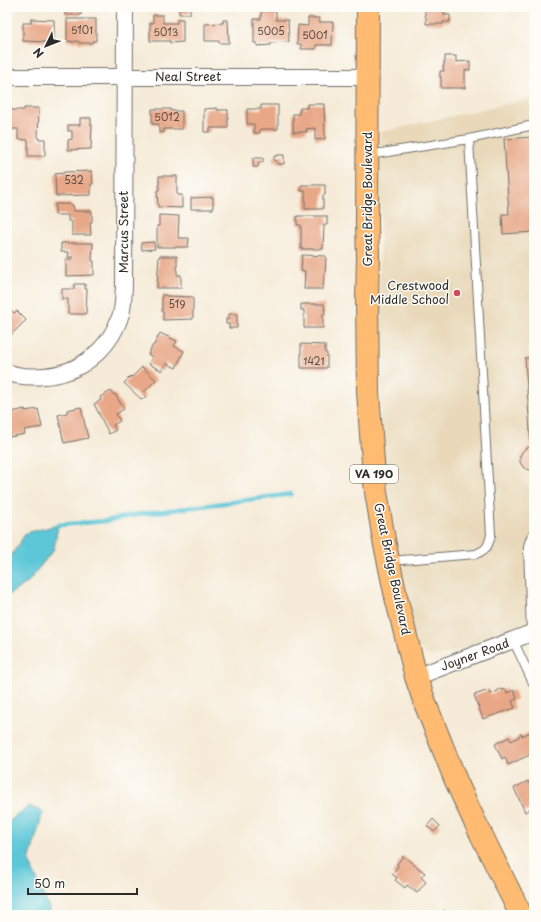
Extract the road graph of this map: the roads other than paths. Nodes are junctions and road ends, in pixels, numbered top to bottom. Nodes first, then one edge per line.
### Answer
1 (125, 7) edge
2 (368, 7) edge
3 (7, 76) edge
4 (125, 77) junction
5 (368, 77) junction
6 (534, 125) edge
7 (469, 139) junction
8 (368, 155) junction
9 (7, 372) edge
10 (534, 533) edge
11 (388, 561) junction
12 (531, 564) edge
13 (533, 633) edge
14 (513, 640) junction
15 (416, 677) junction
16 (534, 685) edge
17 (521, 915) edge

1 - 4 street, Marcus Street
2 - 5 main road, Great Bridge Boulevard / VA 190
3 - 4 street, Neal Street
4 - 5 street, Neal Street
4 - 9 street, Marcus Street
5 - 8 main road, Great Bridge Boulevard / VA 190
6 - 7 lane
7 - 8 lane
7 - 11 lane
8 - 11 main road, Great Bridge Boulevard / VA 190
10 - 12 lane
11 - 15 main road, Great Bridge Boulevard / VA 190
12 - 13 lane
13 - 14 street, Joyner Road
14 - 15 street, Joyner Road
14 - 16 lane
15 - 17 main road, Great Bridge Boulevard / VA 190

